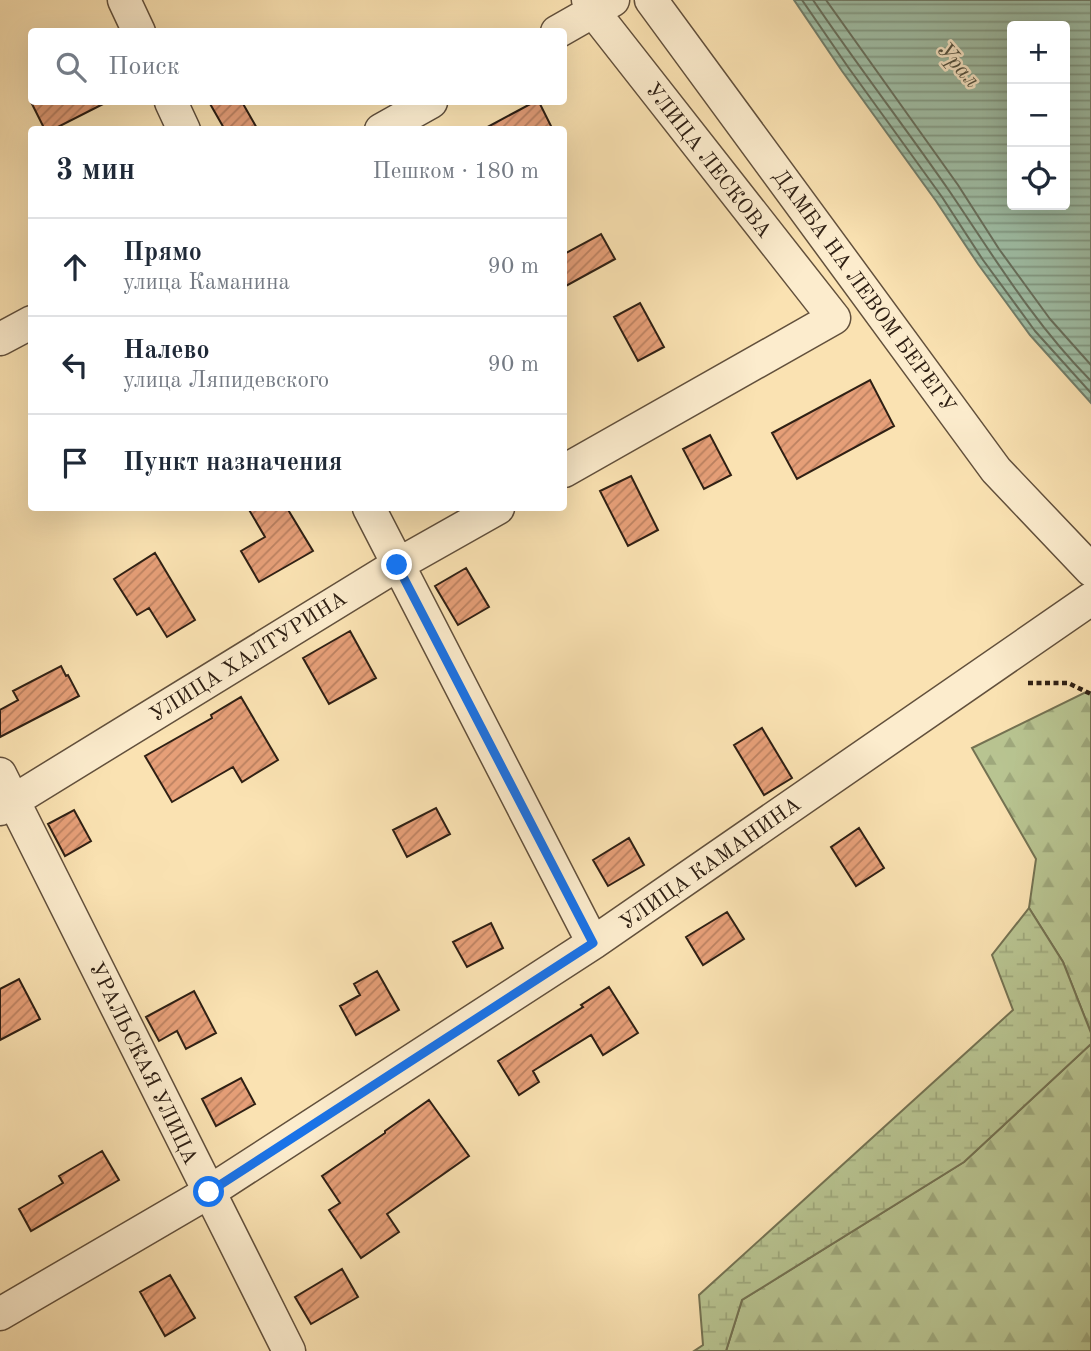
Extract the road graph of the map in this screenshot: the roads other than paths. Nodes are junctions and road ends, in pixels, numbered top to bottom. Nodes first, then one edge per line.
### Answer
1 (124, 0) edge
2 (651, 0) edge
3 (598, 4) edge
4 (137, 28) edge
5 (563, 28) edge
6 (172, 105) edge
7 (426, 105) edge
8 (182, 126) edge
9 (388, 126) edge
10 (28, 324) edge
11 (0, 339) edge
12 (567, 469) edge
13 (370, 511) edge
14 (493, 511) edge
15 (397, 565) junction
16 (1091, 570) edge
17 (1091, 599) edge
18 (5, 794) edge
19 (593, 943) junction
20 (209, 1192) junction
21 (0, 1314) edge
22 (289, 1351) edge

1 - 4 street
2 - 16 street, ДАМБА НА ЛЕВОМ БЕРЕГУ
3 - 5 street
3 - 12 street, УЛИЦА ЛЕСКОВА
6 - 8 street
7 - 9 street
10 - 11 street
13 - 15 street
14 - 15 street, УЛИЦА ХАЛТУРИНА
15 - 18 street, УЛИЦА ХАЛТУРИНА
15 - 19 street
17 - 19 street, УЛИЦА КАМАНИНА
18 - 20 street, УРАЛЬСКАЯ УЛИЦА
19 - 20 street, УЛИЦА КАМАНИНА
20 - 21 street, УЛИЦА КАМАНИНА
20 - 22 street, УРАЛЬСКАЯ УЛИЦА

